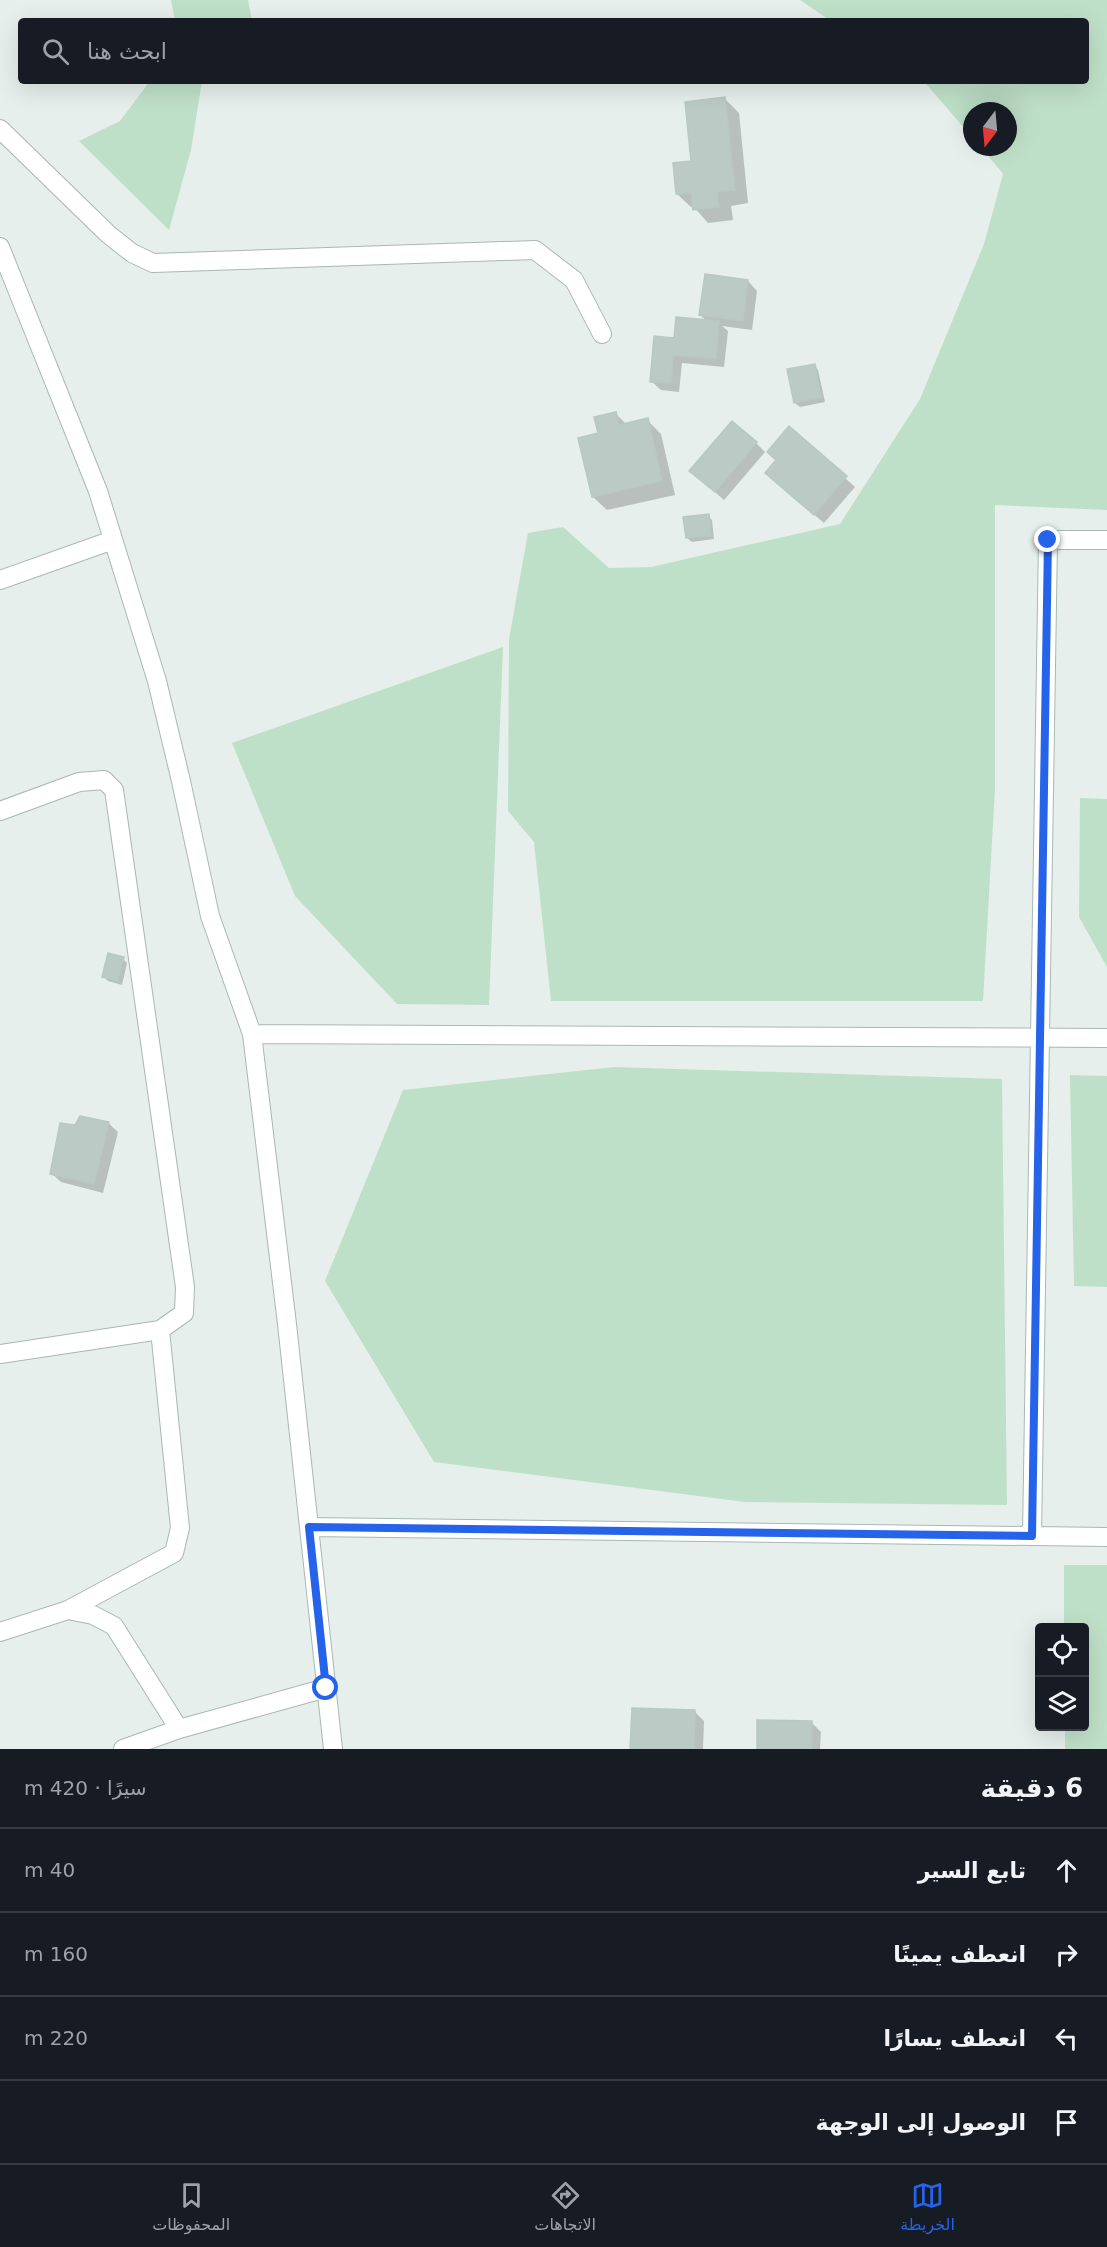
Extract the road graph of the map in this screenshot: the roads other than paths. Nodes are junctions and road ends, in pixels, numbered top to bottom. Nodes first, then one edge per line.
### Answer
1 (0, 129) edge
2 (0, 248) edge
3 (602, 334) dead end
4 (113, 540) junction
5 (1107, 540) edge
6 (0, 580) edge
7 (0, 811) edge
8 (252, 1034) junction
9 (1040, 1037) junction
10 (1107, 1038) edge
11 (160, 1330) junction
12 (0, 1353) edge
13 (309, 1527) junction
14 (1032, 1536) junction
15 (1107, 1537) edge
16 (68, 1610) junction
17 (0, 1632) edge
18 (326, 1688) junction
19 (179, 1729) junction
20 (123, 1749) edge
21 (333, 1749) edge

1 - 3 street
2 - 4 street
4 - 6 street
4 - 8 street
5 - 9 street
7 - 11 street
8 - 9 street
8 - 13 street
9 - 10 street
9 - 14 street
11 - 12 street
11 - 16 street
13 - 14 street
13 - 18 street
14 - 15 street
16 - 17 street
16 - 19 street
18 - 19 street
18 - 21 street
19 - 20 street

